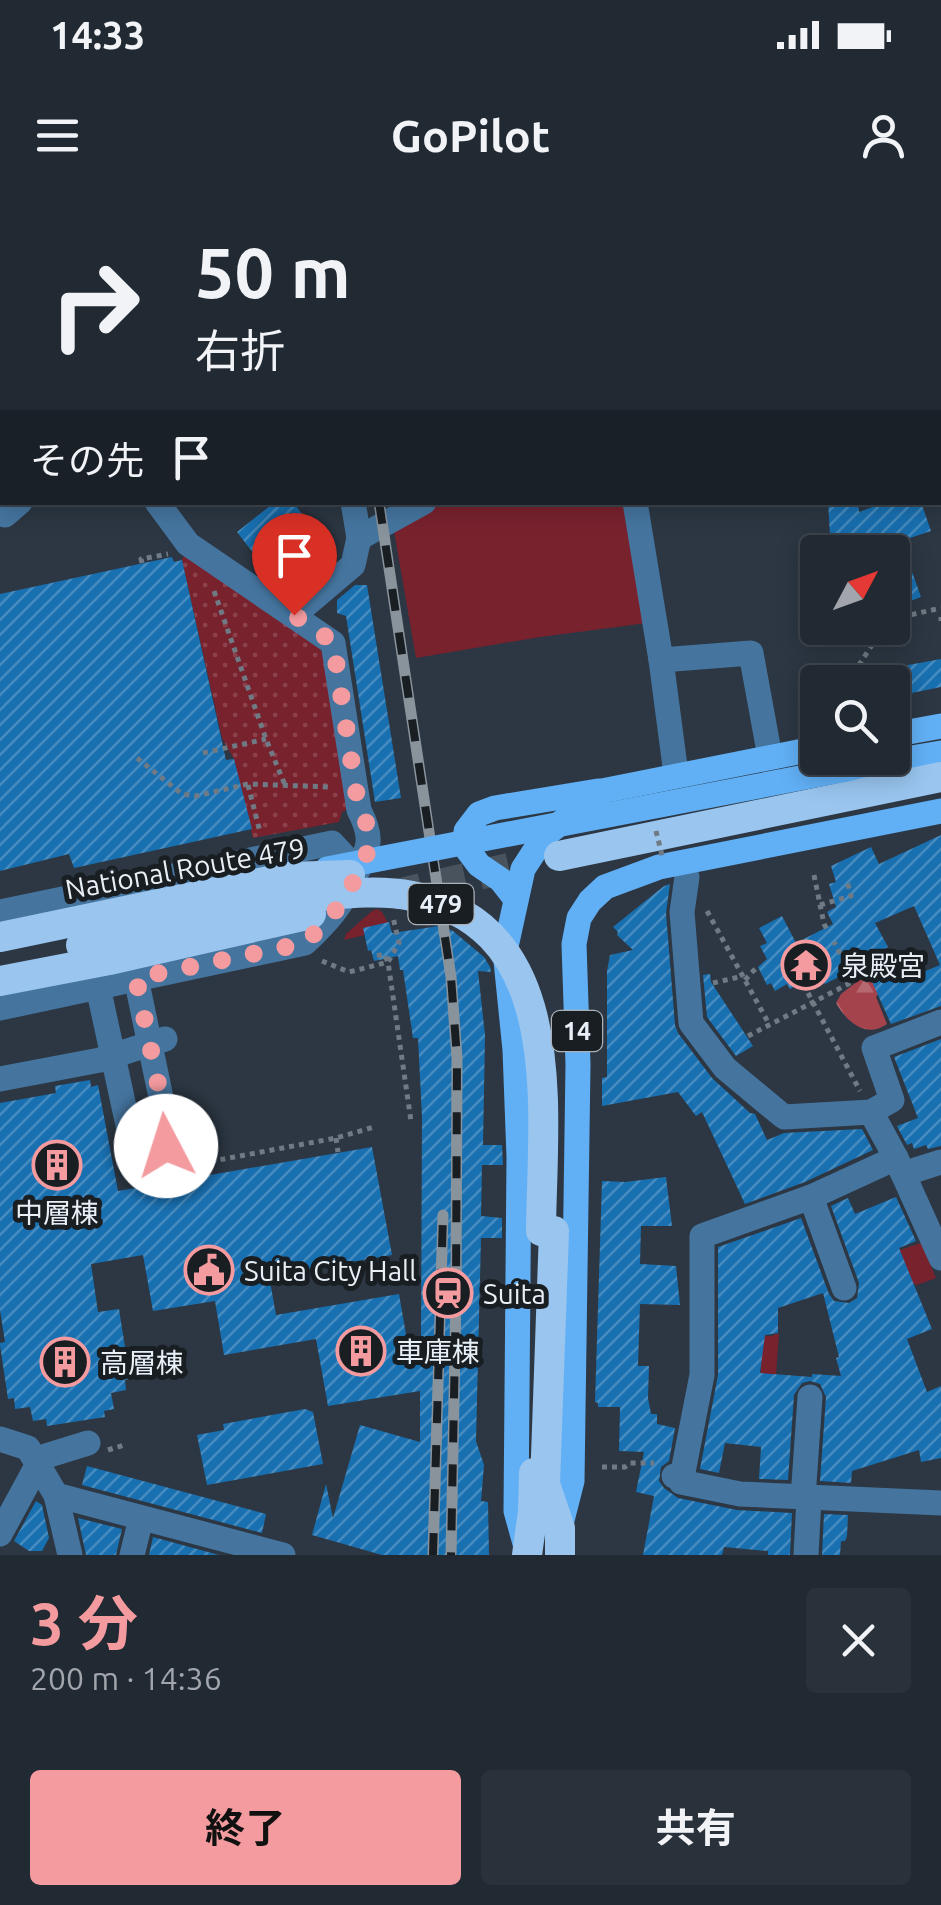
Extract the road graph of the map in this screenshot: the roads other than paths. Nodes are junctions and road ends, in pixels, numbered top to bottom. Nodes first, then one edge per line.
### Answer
1 (158, 505) edge
2 (354, 505) edge
3 (419, 505) edge
4 (635, 505) edge
5 (359, 538) junction
6 (294, 615) junction
7 (661, 660) junction
8 (941, 726) edge
9 (910, 731) edge
10 (800, 751) edge
11 (941, 753) edge
12 (770, 756) junction
13 (676, 774) junction
14 (941, 777) edge
15 (602, 790) junction
16 (359, 810) junction
17 (941, 811) edge
18 (332, 844) junction
19 (560, 856) dead end
20 (687, 876) dead end
21 (288, 877) junction
22 (354, 878) junction
23 (515, 898) junction
24 (0, 912) edge
25 (310, 914) dead end
26 (78, 933) junction
27 (0, 937) edge
28 (0, 963) edge
29 (136, 978) junction
30 (0, 981) edge
31 (98, 987) junction
32 (0, 1008) edge
33 (941, 1022) edge
34 (159, 1041) junction
35 (114, 1054) junction
36 (0, 1079) edge
37 (871, 1112) junction
38 (941, 1162) edge
39 (899, 1166) junction
40 (811, 1197) junction
41 (538, 1230) junction
42 (941, 1258) edge
43 (844, 1288) dead end
44 (810, 1397) dead end
45 (0, 1440) edge
46 (88, 1443) dead end
47 (38, 1464) junction
48 (56, 1495) junction
49 (806, 1498) junction
50 (941, 1503) edge
51 (141, 1519) junction
52 (0, 1534) edge
53 (560, 1541) edge
54 (528, 1554) edge
55 (70, 1555) edge
56 (132, 1555) edge
57 (283, 1555) edge
58 (806, 1555) edge

1 - 6 street
2 - 5 street
3 - 5 street
4 - 7 street
5 - 6 street
6 - 16 street
7 - 12 street
7 - 13 street
8 - 9 main road
10 - 12 main road, 14
11 - 21 main road, bridge
12 - 13 main road, 14
13 - 15 main road, 14
14 - 19 highway
15 - 23 main road, 14
15 - 23 main road
16 - 18 street
16 - 22 street
17 - 53 main road, 14
18 - 22 street
18 - 24 street
20 - 37 street
21 - 26 highway, National Route 479 / 479
21 - 41 highway, National Route 479 / 479, bridge
22 - 29 street
23 - 41 main road, 14
25 - 30 highway
26 - 27 highway, National Route 479 / 479
26 - 28 highway, National Route 479 / 479
26 - 41 highway, National Route 479 / 479, bridge
29 - 31 street
29 - 34 street
31 - 32 street
31 - 35 street
33 - 37 street
34 - 35 street
34 - 35 street
35 - 36 street
37 - 39 street
38 - 39 street
39 - 40 street
39 - 42 street
40 - 43 street
40 - 49 street
41 - 53 highway, National Route 479 / 479
41 - 54 highway, National Route 479 / 479
44 - 49 street
45 - 47 street
46 - 47 street
47 - 48 street
47 - 52 street
48 - 51 street
48 - 55 street
49 - 50 street
49 - 58 street
51 - 56 street
51 - 57 street

